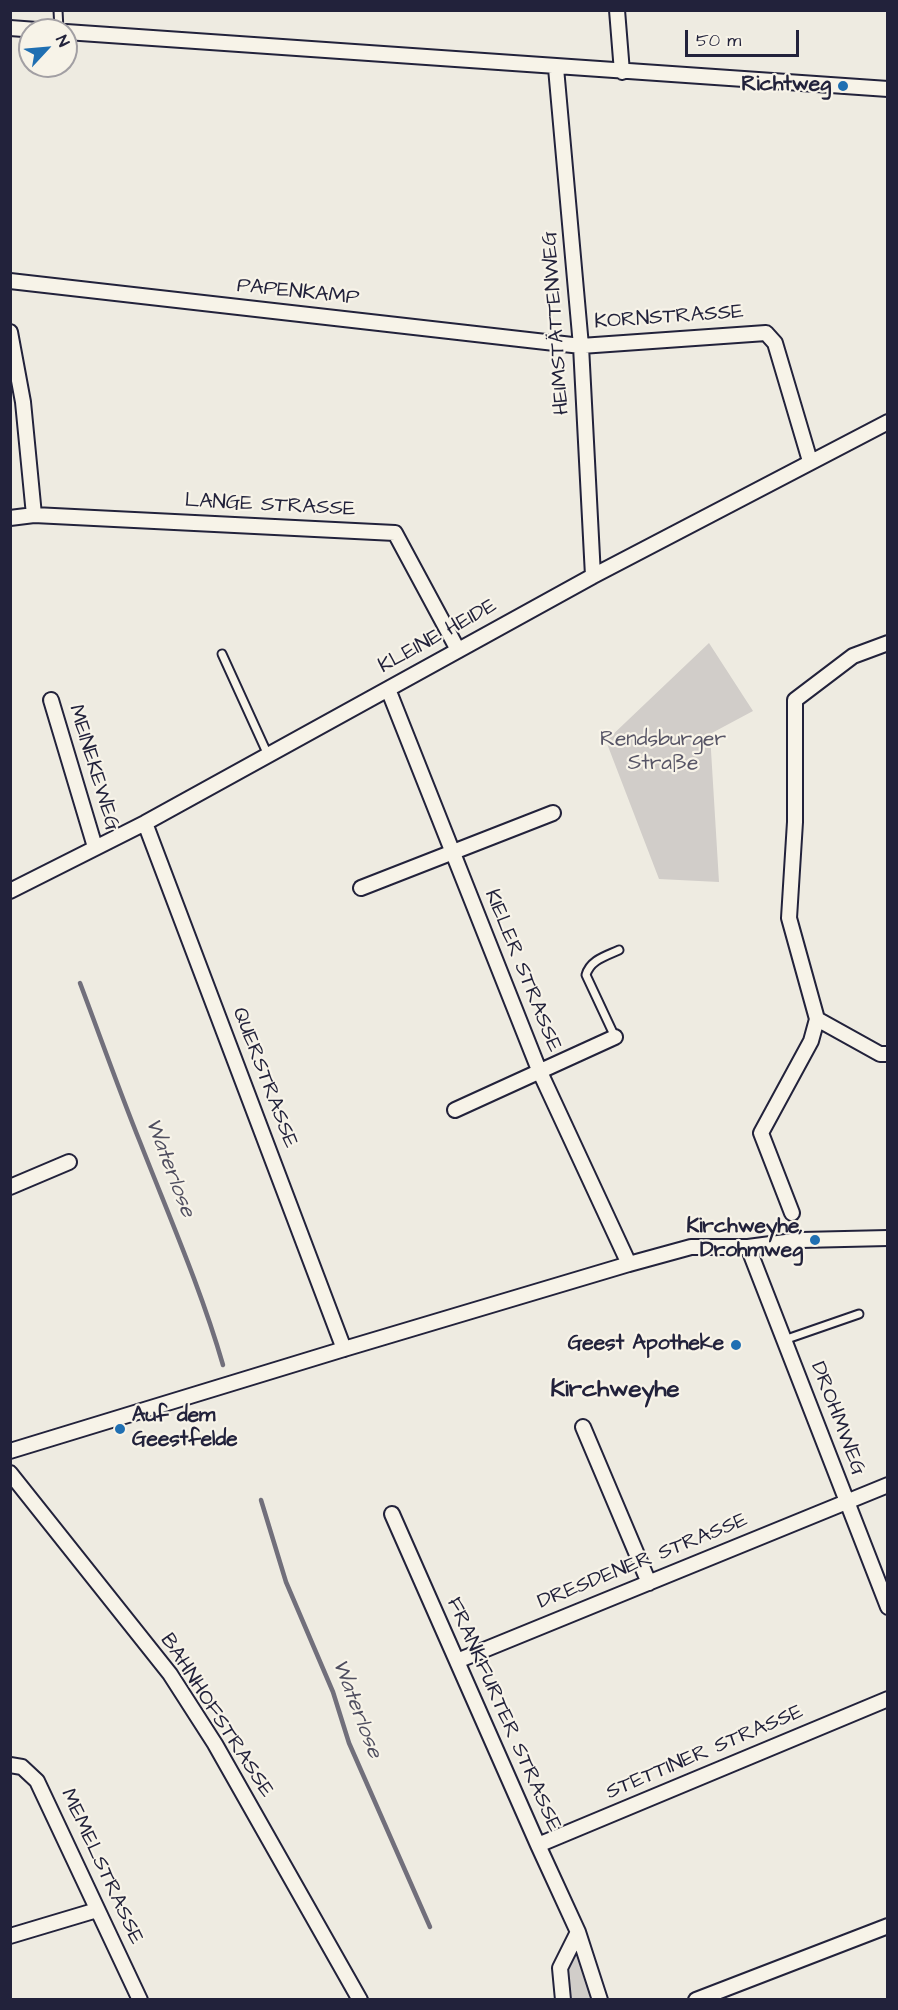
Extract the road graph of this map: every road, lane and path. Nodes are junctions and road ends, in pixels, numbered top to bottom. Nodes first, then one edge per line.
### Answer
1 (617, 10) edge
2 (78, 33) edge
3 (556, 68) junction
4 (621, 72) junction
5 (888, 89) edge
6 (10, 281) edge
7 (10, 332) edge
8 (581, 346) junction
9 (888, 422) edge
10 (810, 461) junction
11 (34, 515) junction
12 (10, 518) edge
13 (593, 576) junction
14 (888, 644) edge
15 (458, 650) junction
16 (222, 654) dead end
17 (388, 690) junction
18 (51, 700) dead end
19 (268, 756) junction
20 (552, 813) dead end
21 (145, 823) junction
22 (95, 847) junction
23 (452, 853) junction
24 (361, 888) dead end
25 (10, 891) edge
26 (619, 950) dead end
27 (817, 1019) junction
28 (615, 1037) joint
29 (888, 1054) edge
30 (539, 1070) junction
31 (455, 1110) dead end
32 (69, 1162) dead end
33 (10, 1187) edge
34 (792, 1213) dead end
35 (888, 1238) edge
36 (748, 1247) junction
37 (629, 1264) junction
38 (859, 1314) dead end
39 (784, 1340) junction
40 (344, 1349) junction
41 (583, 1427) dead end
42 (10, 1451) edge
43 (10, 1473) edge
44 (888, 1485) edge
45 (846, 1501) junction
46 (392, 1514) dead end
47 (650, 1583) junction
48 (888, 1607) edge
49 (457, 1661) junction
50 (888, 1699) edge
51 (10, 1765) edge
52 (538, 1845) junction
53 (98, 1911) junction
54 (888, 1926) edge
55 (578, 1932) junction
56 (10, 1936) edge
57 (140, 2000) edge
58 (360, 2000) edge
59 (563, 2000) edge
60 (600, 2000) edge
61 (696, 2000) edge

1 - 4 street
2 - 3 street
3 - 4 street
3 - 8 street, HEIMSTÄTTENWEG
4 - 5 street
6 - 8 street, PAPENKAMP
7 - 11 street
8 - 10 street, KORNSTRASSE
8 - 13 street, HEIMSTÄTTENWEG
9 - 10 street, KLEINE HEIDE
10 - 13 street, KLEINE HEIDE
11 - 12 street, LANGE STRASSE
11 - 15 street, LANGE STRASSE
13 - 15 street, KLEINE HEIDE
14 - 27 street
15 - 17 street, KLEINE HEIDE
16 - 19 lane
17 - 19 street, KLEINE HEIDE
17 - 23 street, KIELER STRASSE
18 - 22 street, MEINEKEWEG
19 - 21 street, KLEINE HEIDE
20 - 23 street
21 - 22 street, KLEINE HEIDE
21 - 40 street, QUERSTRASSE
22 - 25 street, KLEINE HEIDE
23 - 24 street
23 - 30 street, KIELER STRASSE
26 - 28 lane
27 - 29 street
27 - 34 street
28 - 30 street
30 - 31 street
30 - 37 street, KIELER STRASSE
32 - 33 street
35 - 36 street
36 - 37 street
36 - 39 street, DROHMWEG
37 - 40 street
38 - 39 lane
39 - 45 street, DROHMWEG
40 - 42 street
41 - 47 street
43 - 58 street, BAHNHOFSTRASSE
44 - 45 street, DRESDENER STRASSE
45 - 47 street, DRESDENER STRASSE
45 - 48 street, DROHMWEG
46 - 49 street, FRANKFURTER STRASSE
47 - 49 street, DRESDENER STRASSE
49 - 52 street, FRANKFURTER STRASSE
50 - 52 street, STETTINER STRASSE
51 - 53 street, MEMELSTRASSE
52 - 55 street, FRANKFURTER STRASSE
53 - 56 street
53 - 57 street, MEMELSTRASSE
54 - 61 street
55 - 59 street
55 - 60 street, FRANKFURTER STRASSE

